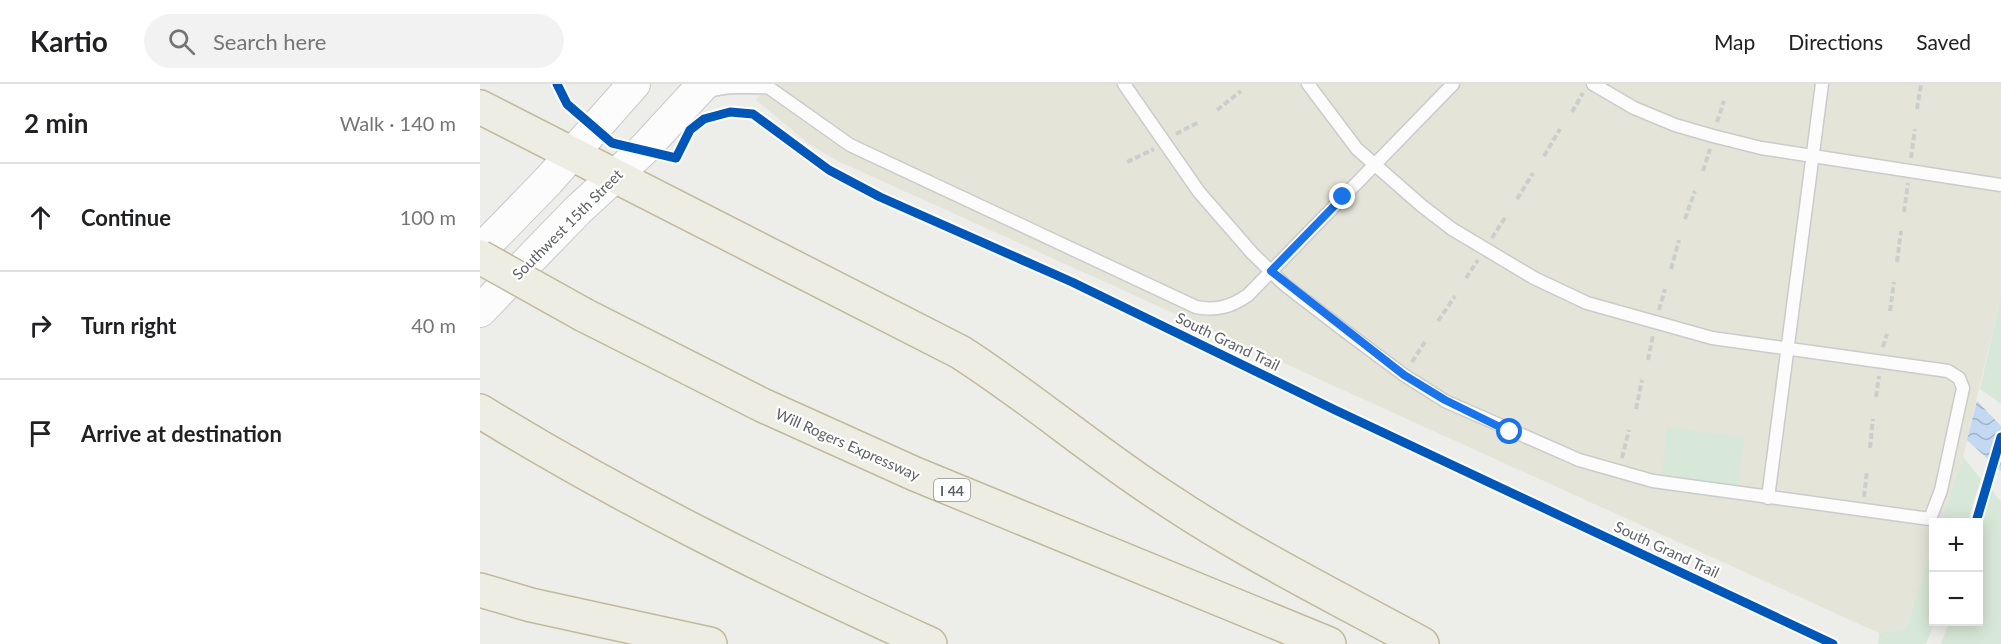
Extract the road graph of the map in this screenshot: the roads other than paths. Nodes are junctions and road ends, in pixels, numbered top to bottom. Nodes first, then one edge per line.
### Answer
1 (634, 84) edge
2 (1124, 84) edge
3 (1308, 84) edge
4 (1453, 84) edge
5 (1593, 84) edge
6 (1822, 84) edge
7 (767, 85) edge
8 (698, 91) edge
9 (480, 107) edge
10 (572, 153) junction
11 (1813, 156) junction
12 (1375, 164) junction
13 (615, 176) junction
14 (2001, 184) edge
15 (480, 251) edge
16 (480, 257) edge
17 (1271, 271) junction
18 (480, 311) edge
19 (1788, 349) junction
20 (489, 417) edge
21 (1768, 498) junction
22 (480, 590) edge
23 (710, 644) edge
24 (930, 644) edge
25 (1329, 644) edge
26 (1422, 644) edge

1 - 10 main road
2 - 17 lane
3 - 12 lane
4 - 12 lane
5 - 11 lane
6 - 11 lane
7 - 8 lane
7 - 17 lane
8 - 13 main road, Southwest 15th Street
9 - 10 highway
10 - 13 highway
10 - 15 main road
11 - 14 lane
11 - 19 lane
12 - 17 lane
12 - 19 lane
13 - 18 main road, Southwest 15th Street
13 - 26 highway
16 - 25 highway, Will Rogers Expressway / I 44, bridge
17 - 21 lane
19 - 21 lane
19 - 21 lane
20 - 24 highway
22 - 23 highway

